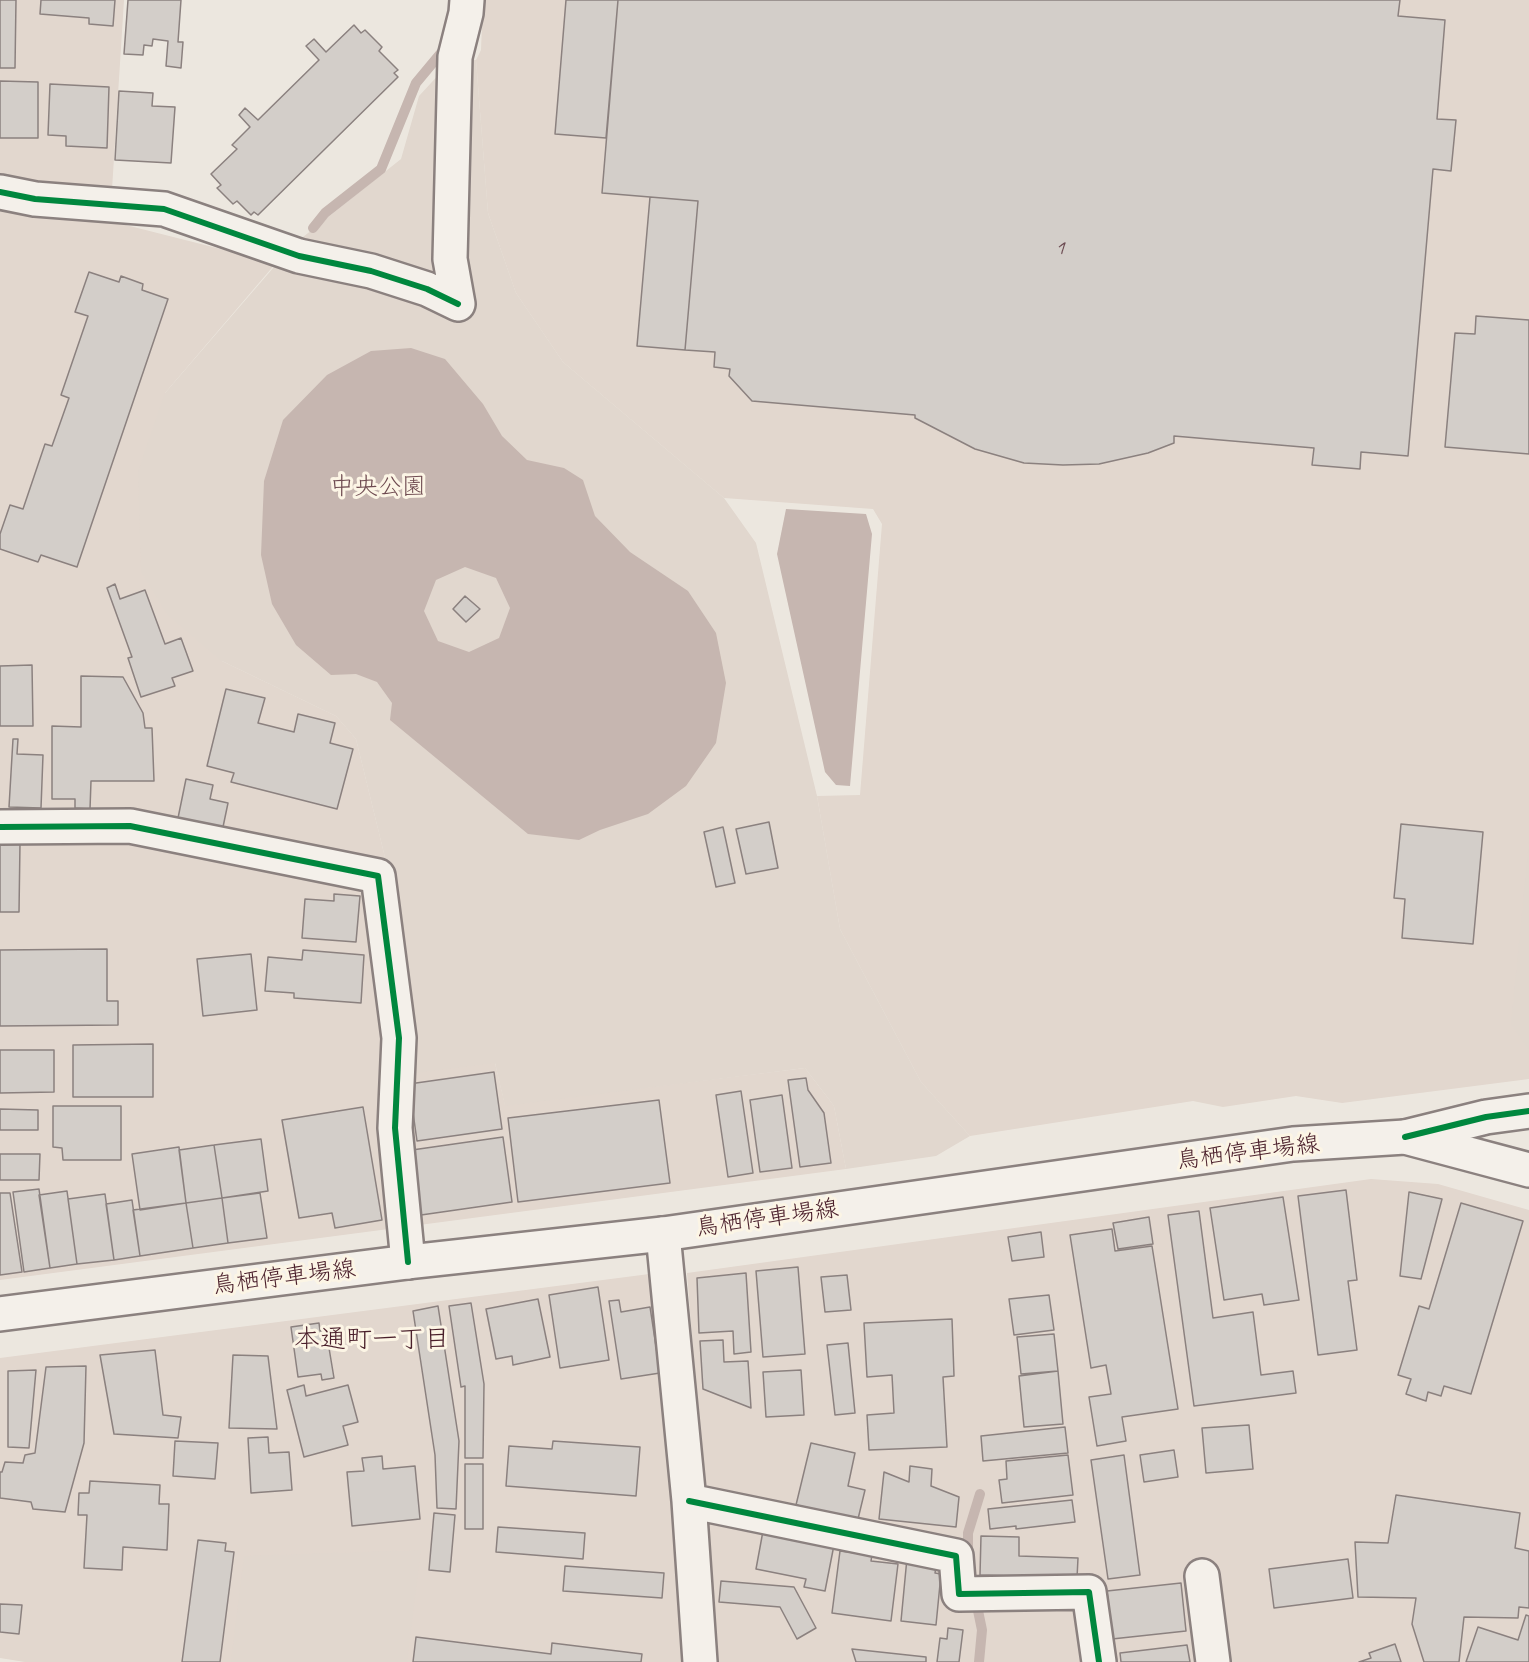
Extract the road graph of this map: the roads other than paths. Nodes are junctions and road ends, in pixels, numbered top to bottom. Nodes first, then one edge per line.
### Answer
1 (467, 0) edge
2 (0, 192) edge
3 (0, 827) edge
4 (1529, 1111) edge
5 (1405, 1137) junction
6 (1529, 1170) edge
7 (663, 1233) junction
8 (408, 1262) junction
9 (0, 1314) edge
10 (688, 1501) junction
11 (1202, 1576) dead end
12 (700, 1662) edge
13 (1099, 1662) edge
14 (1213, 1662) edge

1 - 2 street
3 - 8 street
4 - 5 street
5 - 6 street, 鳥栖停車場線
5 - 7 street, 鳥栖停車場線
7 - 8 street, 鳥栖停車場線
7 - 10 street
8 - 9 street, 鳥栖停車場線
10 - 12 street
10 - 13 street
11 - 14 street

